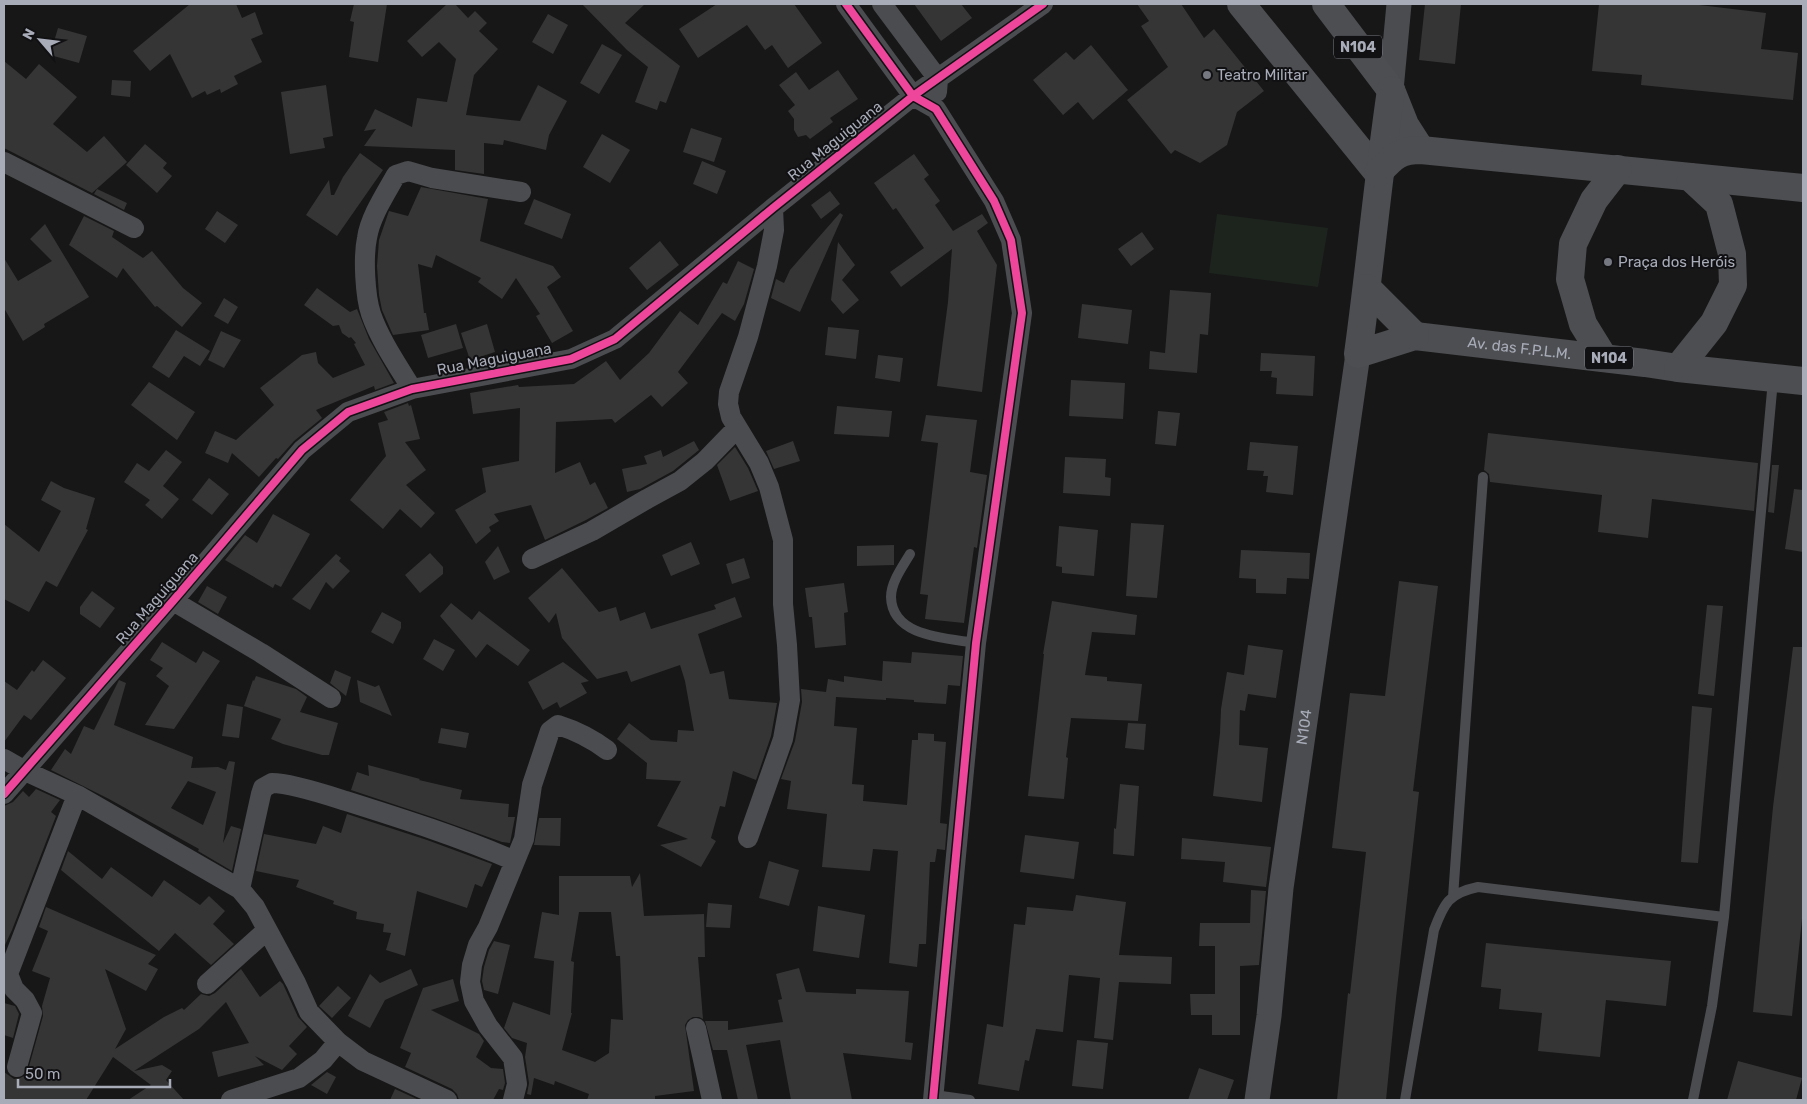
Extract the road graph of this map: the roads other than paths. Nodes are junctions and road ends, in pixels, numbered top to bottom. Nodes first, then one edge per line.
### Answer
1 (846, 4) edge
2 (882, 4) edge
3 (1043, 4) edge
4 (1240, 4) edge
5 (1326, 4) edge
6 (1399, 4) edge
7 (938, 79) junction
8 (1391, 90) junction
9 (913, 96) junction
10 (936, 109) junction
11 (1421, 150) junction
12 (4, 163) edge
13 (1618, 169) junction
14 (1378, 173) junction
15 (1690, 177) junction
16 (1803, 188) edge
17 (521, 192) dead end
18 (773, 208) junction
19 (134, 228) dead end
20 (1367, 288) junction
21 (1416, 336) junction
22 (1358, 354) junction
23 (1604, 358) junction
24 (1678, 368) junction
25 (1774, 379) junction
26 (1803, 381) edge
27 (412, 389) junction
28 (737, 428) junction
29 (1483, 477) dead end
30 (910, 554) dead end
31 (532, 559) dead end
32 (173, 601) junction
33 (976, 642) junction
34 (331, 698) dead end
35 (607, 750) dead end
36 (4, 759) edge
37 (25, 771) junction
38 (4, 794) edge
39 (77, 795) junction
40 (748, 838) dead end
41 (515, 861) junction
42 (240, 889) junction
43 (1452, 897) junction
44 (1724, 917) junction
45 (267, 930) junction
46 (207, 984) dead end
47 (696, 1028) dead end
48 (338, 1042) junction
49 (17, 1067) dead end
50 (934, 1098) edge
51 (231, 1100) edge
52 (447, 1100) edge
53 (513, 1100) edge
54 (712, 1100) edge
55 (970, 1100) edge
56 (1257, 1100) edge
57 (1405, 1100) edge
58 (1693, 1100) edge

1 - 9 street
2 - 7 street
3 - 7 street, Rua Maguiguana
4 - 14 main road
5 - 8 main road, N104
6 - 8 street
7 - 9 street, Rua Maguiguana
7 - 10 street
8 - 11 main road, N104
8 - 14 main road, N104
9 - 10 street
9 - 18 street, Rua Maguiguana
10 - 33 street
11 - 13 main road
11 - 14 main road
12 - 19 street
13 - 15 main road
13 - 23 main road
14 - 20 main road, N104
15 - 16 main road
15 - 24 main road
17 - 27 street
18 - 27 street, Rua Maguiguana
18 - 28 street
20 - 21 main road
20 - 22 main road, N104
21 - 22 main road, N104
21 - 23 main road, Av. das F.P.L.M. / N104
22 - 56 street, N104 / N104
23 - 24 main road, Av. das F.P.L.M. / N104
24 - 25 main road, Av. das F.P.L.M. / N104
25 - 26 main road, Av. das F.P.L.M. / N104
25 - 44 lane
27 - 32 street, Rua Maguiguana
28 - 31 street
28 - 40 street
29 - 43 lane
30 - 33 lane
32 - 34 street
32 - 37 street, Rua Maguiguana
33 - 50 street
35 - 41 street
36 - 37 street
37 - 38 street, Rua Maguiguana
37 - 39 street
39 - 42 street
39 - 49 street
41 - 42 street
41 - 53 street
42 - 45 street
43 - 44 lane
43 - 57 lane
44 - 58 lane
45 - 46 street
45 - 48 street
47 - 54 street
48 - 51 street
48 - 52 street
50 - 55 lane

